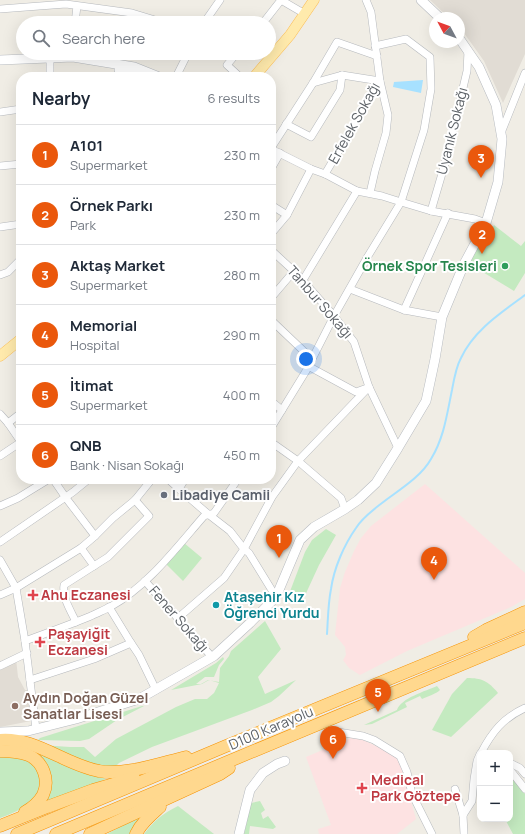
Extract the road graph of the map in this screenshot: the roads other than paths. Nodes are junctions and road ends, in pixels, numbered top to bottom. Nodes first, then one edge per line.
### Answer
1 (220, 0) edge
2 (281, 0) edge
3 (314, 0) edge
4 (366, 0) edge
5 (421, 0) edge
6 (65, 2) edge
7 (77, 6) junction
8 (0, 9) edge
9 (434, 12) edge
10 (306, 14) junction
11 (76, 16) edge
12 (142, 16) edge
13 (209, 16) edge
14 (268, 16) edge
15 (375, 46) junction
16 (465, 47) edge
17 (276, 51) edge
18 (468, 51) junction
19 (377, 56) junction
20 (16, 59) edge
21 (0, 60) edge
22 (98, 60) edge
23 (184, 60) edge
24 (232, 60) edge
25 (269, 60) edge
26 (50, 62) junction
27 (0, 66) edge
28 (50, 72) edge
29 (129, 72) edge
30 (146, 72) edge
31 (178, 72) edge
32 (235, 72) edge
33 (258, 72) edge
34 (525, 73) edge
35 (342, 75) junction
36 (380, 81) junction
37 (313, 83) junction
38 (16, 110) edge
39 (0, 112) edge
40 (286, 124) junction
41 (501, 133) junction
42 (276, 141) edge
43 (276, 152) edge
44 (280, 154) junction
45 (276, 161) edge
46 (16, 164) edge
47 (0, 166) edge
48 (311, 169) junction
49 (325, 174) junction
50 (357, 191) junction
51 (370, 193) junction
52 (401, 202) junction
53 (276, 208) edge
54 (431, 211) junction
55 (448, 213) junction
56 (287, 215) junction
57 (486, 223) junction
58 (16, 225) edge
59 (0, 227) edge
60 (276, 228) edge
61 (276, 255) edge
62 (16, 265) edge
63 (294, 271) junction
64 (0, 275) edge
65 (303, 280) junction
66 (350, 289) junction
67 (276, 292) edge
68 (404, 310) junction
69 (334, 316) junction
70 (442, 317) junction
71 (276, 325) edge
72 (16, 342) edge
73 (0, 356) edge
74 (312, 359) junction
75 (308, 366) junction
76 (369, 387) junction
77 (276, 405) edge
78 (282, 410) junction
79 (0, 414) edge
80 (16, 416) edge
81 (276, 420) edge
82 (8, 422) junction
83 (16, 434) edge
84 (16, 445) edge
85 (276, 446) edge
86 (398, 448) junction
87 (0, 456) edge
88 (298, 461) junction
89 (41, 484) edge
90 (56, 484) edge
91 (83, 484) edge
92 (148, 484) edge
93 (173, 484) edge
94 (182, 484) edge
95 (234, 484) edge
96 (178, 489) junction
97 (66, 498) junction
98 (135, 500) junction
99 (0, 506) edge
100 (345, 509) junction
101 (208, 514) junction
102 (96, 536) junction
103 (0, 542) edge
104 (81, 548) junction
105 (244, 549) junction
106 (0, 560) edge
107 (94, 566) junction
108 (145, 581) junction
109 (16, 588) junction
110 (0, 595) edge
111 (276, 597) junction
112 (109, 607) junction
113 (525, 612) edge
114 (178, 618) junction
115 (76, 622) junction
116 (525, 623) edge
117 (525, 638) edge
118 (25, 641) junction
119 (131, 643) junction
120 (27, 654) junction
121 (212, 657) junction
122 (435, 660) junction
123 (0, 666) edge
124 (30, 680) junction
125 (156, 690) junction
126 (525, 708) edge
127 (36, 729) junction
128 (0, 732) edge
129 (338, 732) dead end
130 (0, 740) edge
131 (226, 746) junction
132 (263, 748) junction
133 (482, 750) edge
134 (0, 751) edge
135 (477, 759) edge
136 (285, 761) dead end
137 (513, 764) edge
138 (513, 774) edge
139 (525, 774) edge
140 (455, 789) dead end
141 (525, 789) edge
142 (178, 793) junction
143 (463, 815) junction
144 (12, 821) junction
145 (0, 826) edge
146 (17, 834) edge
147 (56, 834) edge
148 (90, 834) edge
149 (136, 834) edge
150 (239, 834) edge
151 (432, 834) edge
152 (464, 834) edge

1 - 13 street
2 - 10 street
2 - 14 street
3 - 10 main road
4 - 15 street, Erfelek Sokağı
5 - 9 street
6 - 7 street
6 - 8 street
7 - 11 street
7 - 12 street
10 - 17 main road
15 - 19 street, Erfelek Sokağı
15 - 52 street
16 - 18 street
18 - 41 street
18 - 54 street, Uyanık Sokağı
19 - 36 street, Erfelek Sokağı
19 - 37 street
20 - 21 street
22 - 30 street
23 - 31 street
24 - 32 street
25 - 33 main road
26 - 27 street
26 - 28 street
26 - 29 street
34 - 41 street
35 - 36 street
35 - 37 street
35 - 40 street
36 - 49 street, Erfelek Sokağı
36 - 51 street
37 - 40 street
38 - 39 street
40 - 42 street
41 - 57 street
43 - 44 street
44 - 45 street
44 - 48 street
46 - 47 street
48 - 49 street
48 - 56 street
49 - 50 street
50 - 51 street
50 - 65 street
51 - 52 street
52 - 54 street
52 - 66 street
53 - 56 street
54 - 55 street
55 - 57 street
55 - 68 street
56 - 60 street
57 - 70 street
58 - 59 street
61 - 63 street, Tanbur Sokağı
62 - 64 street
63 - 65 street, Tanbur Sokağı
63 - 67 street
65 - 69 street, Tanbur Sokağı
66 - 68 street
66 - 69 street
68 - 70 street
69 - 74 street
69 - 76 street, Tanbur Sokağı
70 - 86 street
71 - 74 street
72 - 73 main road
74 - 75 street
75 - 76 street
75 - 78 street
76 - 86 street, Tanbur Sokağı
76 - 88 street
77 - 78 street
78 - 81 street
79 - 82 street
80 - 82 street
82 - 83 street
84 - 87 street
85 - 88 street
86 - 100 street
88 - 100 street
88 - 105 street
89 - 99 street
90 - 97 street
91 - 97 street
92 - 98 street
93 - 96 street
94 - 96 street
95 - 101 street
96 - 101 street
97 - 102 street
97 - 103 street
98 - 102 street
98 - 107 street
100 - 111 street
101 - 105 street
101 - 108 street
102 - 104 street
104 - 107 street
104 - 109 street
105 - 111 street
105 - 114 street
106 - 109 street
107 - 115 street
108 - 112 street
108 - 114 street, Fener Sokağı
109 - 110 street
109 - 118 street
111 - 121 street
112 - 115 street
112 - 119 street
113 - 122 highway
114 - 121 street, Fener Sokağı
115 - 118 street
116 - 122 highway, D100 Karayolu
117 - 132 highway, D100 Karayolu
118 - 120 street
119 - 124 street
119 - 125 street
120 - 123 street
120 - 124 street
121 - 125 street
122 - 131 highway, D100 Karayolu
124 - 127 street
125 - 127 street
126 - 133 street
127 - 128 street
129 - 151 street
130 - 131 highway
131 - 144 highway
131 - 146 highway, D100 Karayolu
132 - 142 highway
132 - 147 highway, D100 Karayolu
134 - 144 highway
135 - 143 street
136 - 150 street
137 - 139 street
138 - 141 street
140 - 143 street
142 - 148 highway
142 - 149 highway
143 - 152 street
144 - 145 highway

